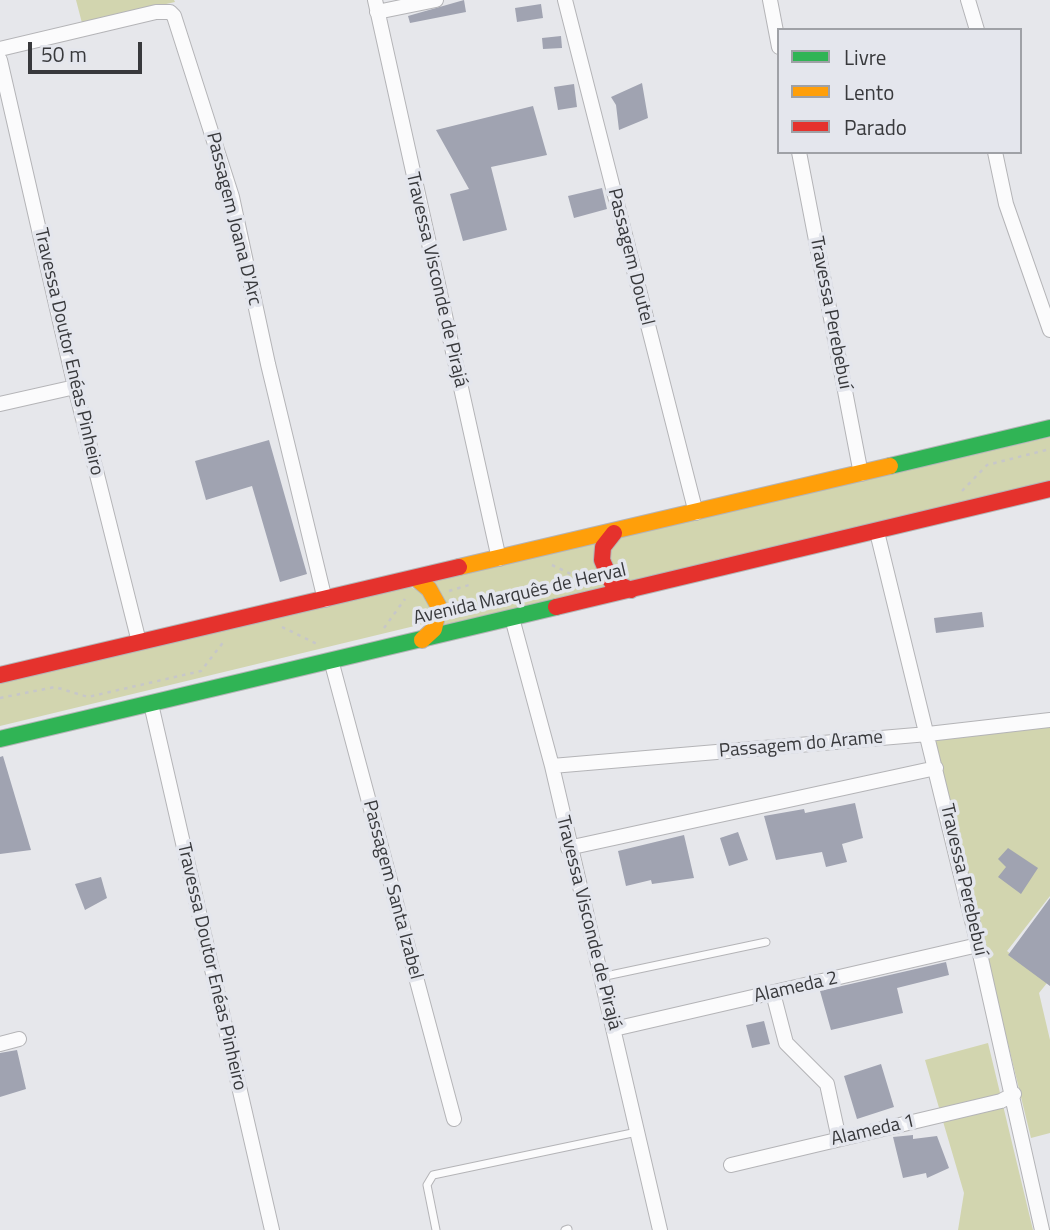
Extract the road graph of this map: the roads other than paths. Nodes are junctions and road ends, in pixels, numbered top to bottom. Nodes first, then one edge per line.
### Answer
1 (436, 0) edge
2 (565, 0) edge
3 (770, 0) edge
4 (968, 0) edge
5 (376, 6) edge
6 (976, 28) edge
7 (777, 37) edge
8 (0, 49) edge
9 (0, 60) edge
10 (799, 154) edge
11 (995, 154) edge
12 (1050, 330) edge
13 (75, 387) junction
14 (0, 404) edge
15 (1050, 428) edge
16 (861, 474) junction
17 (1050, 489) edge
18 (696, 513) junction
19 (877, 532) junction
20 (614, 533) junction
21 (499, 559) junction
22 (417, 579) junction
23 (631, 590) junction
24 (325, 600) junction
25 (512, 618) junction
26 (422, 640) junction
27 (139, 642) junction
28 (331, 660) junction
29 (0, 675) edge
30 (151, 704) junction
31 (1050, 720) edge
32 (928, 734) junction
33 (0, 739) edge
34 (552, 766) junction
35 (936, 768) junction
36 (568, 848) junction
37 (766, 942) dead end
38 (978, 944) junction
39 (601, 977) junction
40 (773, 993) junction
41 (614, 1029) junction
42 (19, 1039) dead end
43 (0, 1044) edge
44 (1014, 1094) junction
45 (454, 1119) dead end
46 (637, 1132) junction
47 (839, 1139) junction
48 (731, 1165) dead end
49 (272, 1230) edge
50 (436, 1230) edge
51 (660, 1230) edge
52 (1042, 1230) edge

1 - 5 street
2 - 18 street, Passagem Doutel
3 - 7 street
4 - 6 street
5 - 21 street, Travessa Visconde de Pirajá
8 - 24 street, Passagem Joana D'Arc
9 - 13 street, Travessa Doutor Enéas Pinheiro
10 - 16 street, Travessa Perebebuí
11 - 12 street
13 - 14 street
13 - 27 street, Travessa Doutor Enéas Pinheiro
15 - 16 main road, Avenida Marquês de Herval
16 - 18 main road, Avenida Marquês de Herval
17 - 19 main road, Avenida Marquês de Herval
18 - 20 main road, Avenida Marquês de Herval
19 - 23 main road, Avenida Marquês de Herval
19 - 32 street, Travessa Perebebuí
20 - 21 main road, Avenida Marquês de Herval
20 - 23 main road
21 - 22 main road, Avenida Marquês de Herval
22 - 24 main road, Avenida Marquês de Herval
22 - 26 main road
23 - 25 main road, Avenida Marquês de Herval
24 - 27 main road, Avenida Marquês de Herval
25 - 26 main road, Avenida Marquês de Herval
25 - 34 street, Travessa Visconde de Pirajá
26 - 28 main road, Avenida Marquês de Herval
27 - 29 main road, Avenida Marquês de Herval
28 - 30 main road, Avenida Marquês de Herval
28 - 45 street, Passagem Santa Izabel
30 - 33 main road, Avenida Marquês de Herval
30 - 49 street, Travessa Doutor Enéas Pinheiro
31 - 32 street, Passagem do Arame
32 - 34 street, Passagem do Arame
32 - 35 street, Travessa Perebebuí
34 - 36 street, Travessa Visconde de Pirajá
35 - 36 street
35 - 38 street, Travessa Perebebuí
36 - 39 street, Travessa Visconde de Pirajá
37 - 39 lane
38 - 40 street, Alameda 2
38 - 44 street, Travessa Perebebuí
39 - 41 street, Travessa Visconde de Pirajá
40 - 41 street, Alameda 2
40 - 47 street
41 - 46 street, Travessa Visconde de Pirajá
42 - 43 street
44 - 47 street, Alameda 1
44 - 52 street, Travessa Perebebuí
46 - 50 lane
46 - 51 street, Travessa Visconde de Pirajá
47 - 48 street, Alameda 1

